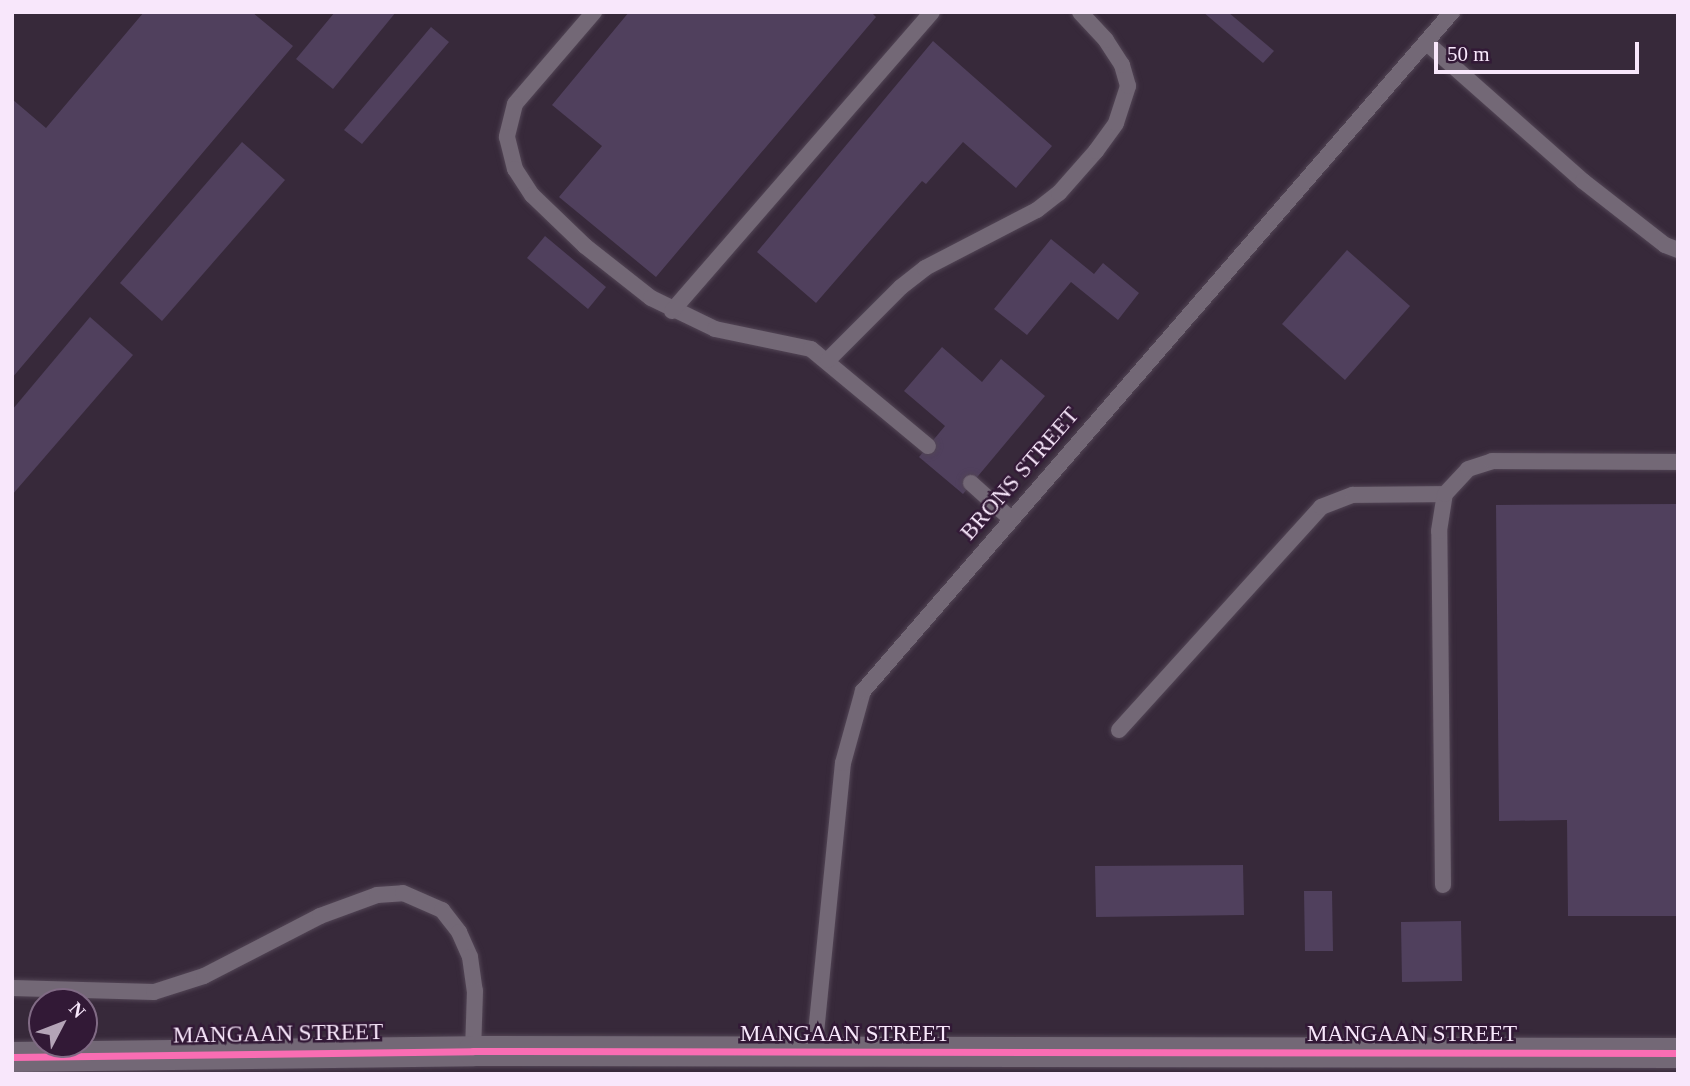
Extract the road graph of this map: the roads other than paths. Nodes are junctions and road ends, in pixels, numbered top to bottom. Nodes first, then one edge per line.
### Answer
1 (594, 12) edge
2 (932, 12) edge
3 (1080, 12) edge
4 (1452, 12) edge
5 (1427, 43) junction
6 (1678, 250) edge
7 (672, 311) junction
8 (828, 360) junction
9 (928, 446) dead end
10 (1678, 462) edge
11 (971, 483) dead end
12 (1446, 494) junction
13 (1011, 519) junction
14 (1119, 730) dead end
15 (1443, 885) dead end
16 (12, 988) edge
17 (473, 1051) junction
18 (814, 1053) junction
19 (1678, 1053) edge
20 (12, 1057) edge
21 (1569, 1063) edge

1 - 7 lane
2 - 7 lane
3 - 8 lane
4 - 5 lane, BRONS STREET
5 - 6 lane
5 - 13 lane, BRONS STREET
7 - 8 lane
8 - 9 lane
10 - 12 lane
11 - 13 lane
12 - 14 lane
12 - 15 lane
13 - 18 lane, BRONS STREET
16 - 17 lane
17 - 18 street, MANGAAN STREET
17 - 20 street, MANGAAN STREET
18 - 21 street, MANGAAN STREET
19 - 21 street, MANGAAN STREET

